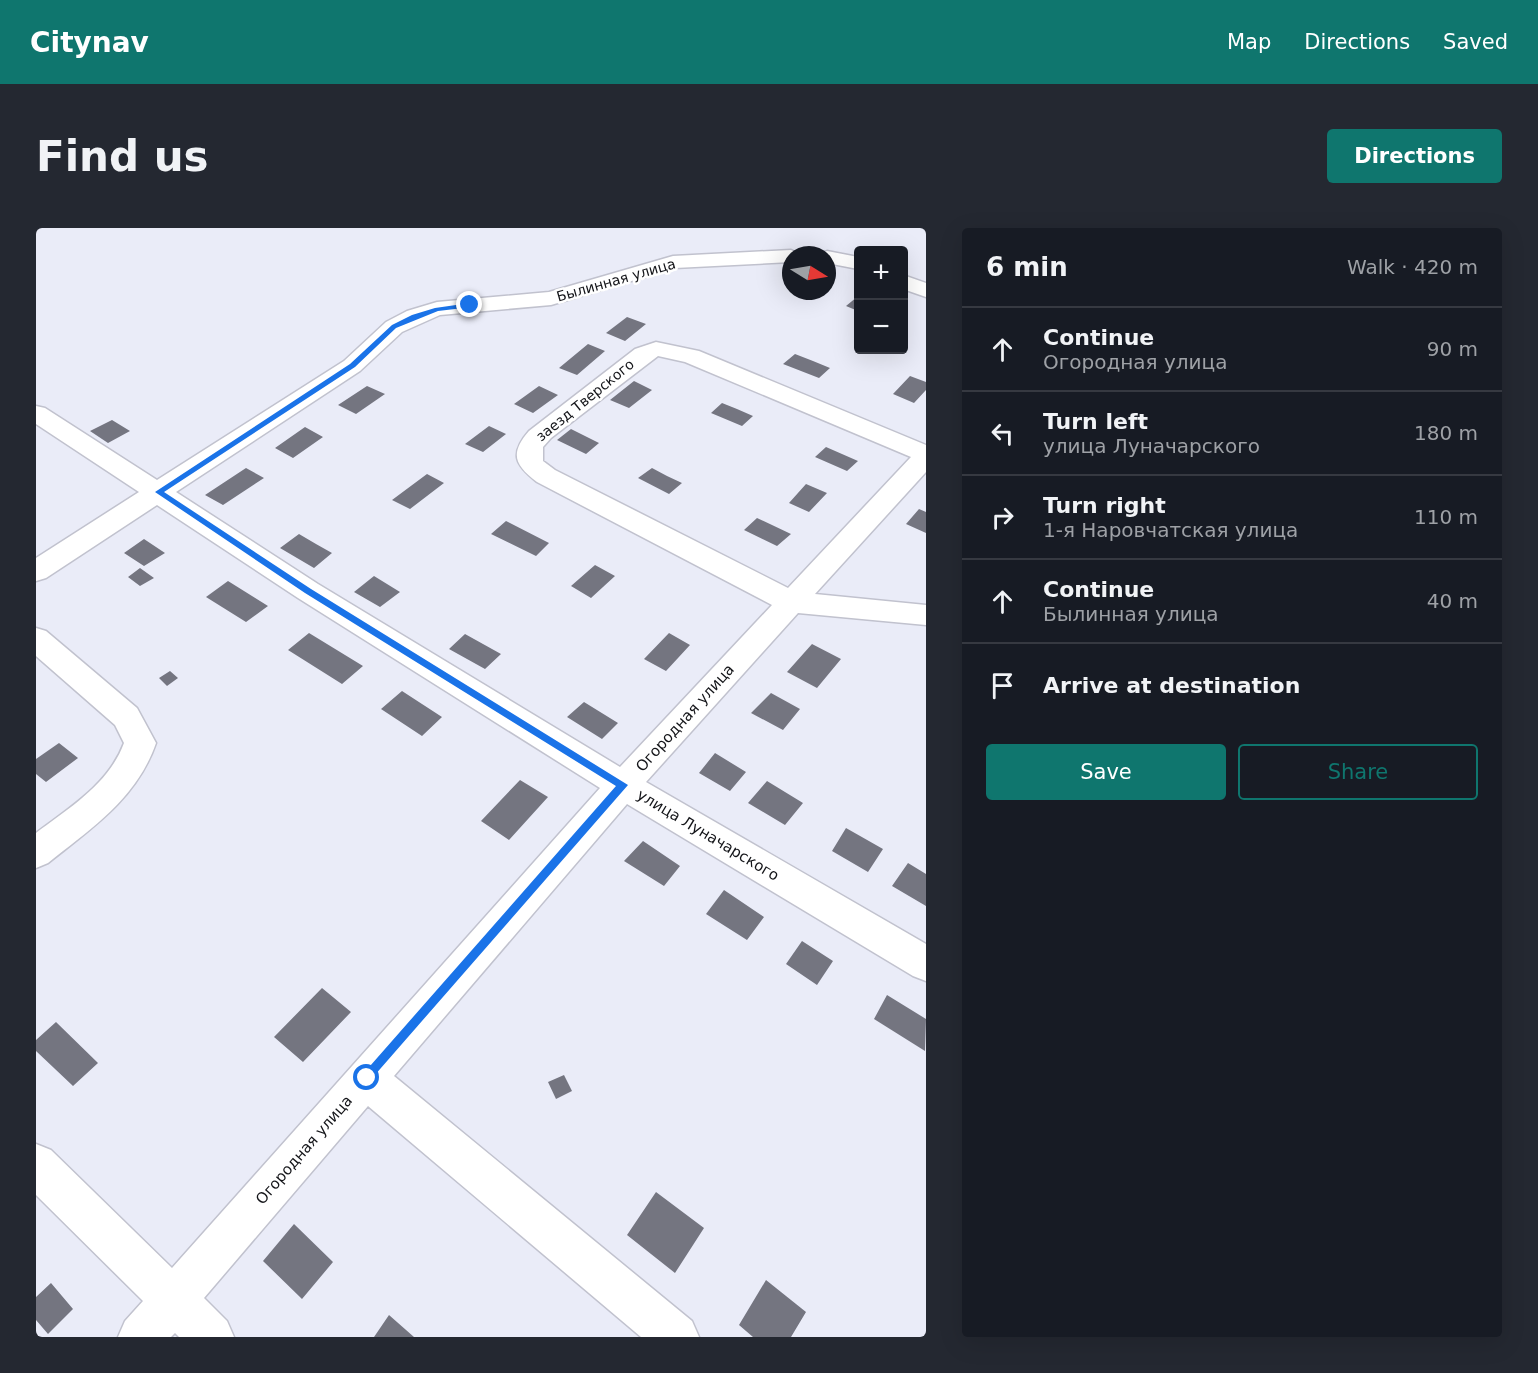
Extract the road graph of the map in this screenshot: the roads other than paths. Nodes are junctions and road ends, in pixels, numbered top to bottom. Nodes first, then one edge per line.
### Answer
1 (782, 256) edge
2 (836, 259) edge
3 (854, 262) edge
4 (908, 279) edge
5 (926, 281) edge
6 (908, 282) edge
7 (926, 291) edge
8 (36, 413) edge
9 (926, 455) edge
10 (159, 492) junction
11 (36, 571) edge
12 (791, 602) junction
13 (926, 615) edge
14 (36, 639) edge
15 (623, 785) junction
16 (36, 853) edge
17 (926, 964) edge
18 (367, 1078) junction
19 (36, 1166) edge
20 (175, 1299) junction
21 (141, 1337) edge
22 (212, 1337) edge
23 (676, 1337) edge

1 - 10 street, Былинная улица
2 - 3 street
4 - 5 street
6 - 7 street
8 - 10 street, улица Луначарского
9 - 12 street, Огородная улица
9 - 12 street, заезд Тверского
10 - 11 street, Былинная улица
10 - 15 street, улица Луначарского
12 - 13 street, заезд Тверского
12 - 15 street, Огородная улица
14 - 16 street
15 - 17 street, улица Луначарского
15 - 18 street, Огородная улица
18 - 20 street, Огородная улица
18 - 23 street
19 - 20 street
20 - 21 street, Огородная улица
20 - 22 street

